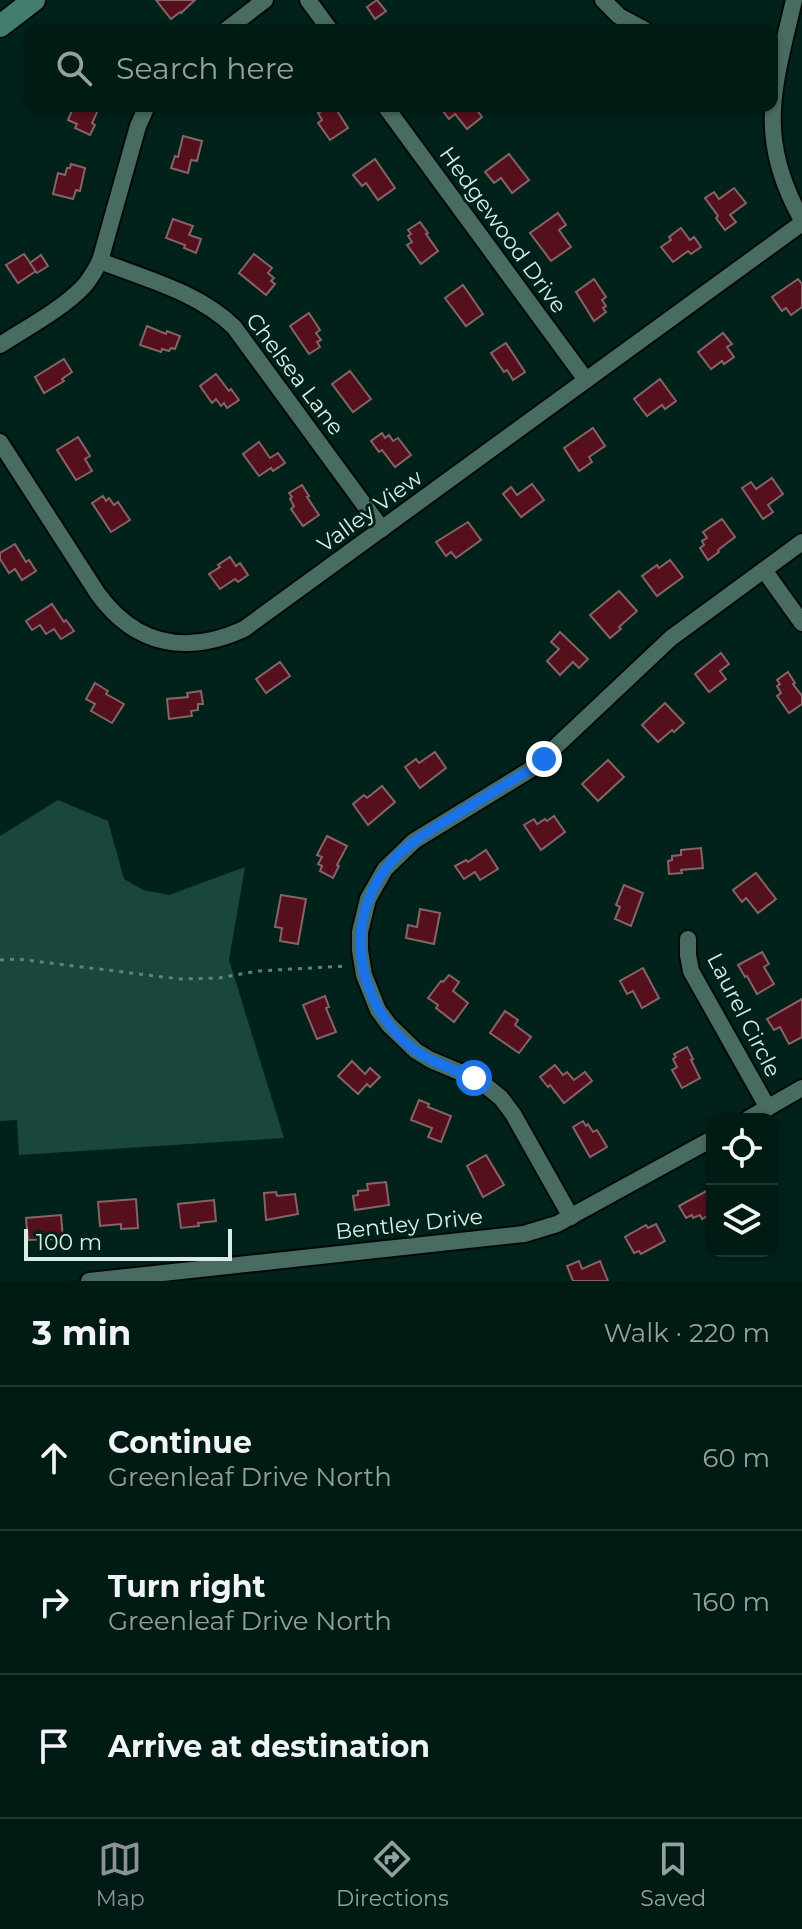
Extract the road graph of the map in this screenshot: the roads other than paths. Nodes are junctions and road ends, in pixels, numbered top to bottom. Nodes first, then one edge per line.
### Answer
1 (34, 0) edge
2 (265, 0) edge
3 (308, 0) edge
4 (603, 0) edge
5 (794, 0) edge
6 (234, 24) edge
7 (326, 24) edge
8 (634, 24) edge
9 (0, 26) edge
10 (778, 53) edge
11 (144, 112) edge
12 (389, 112) edge
13 (773, 112) edge
14 (802, 222) edge
15 (100, 261) junction
16 (0, 345) edge
17 (586, 380) junction
18 (0, 442) edge
19 (382, 529) junction
20 (802, 542) edge
21 (764, 570) junction
22 (802, 623) edge
23 (688, 939) dead end
24 (802, 1088) edge
25 (768, 1108) junction
26 (759, 1113) edge
27 (706, 1142) edge
28 (571, 1217) junction
29 (89, 1281) edge

1 - 9 main road
2 - 6 street
3 - 7 street
4 - 8 street
5 - 10 street
11 - 15 street
12 - 17 street, Hedgewood Drive
13 - 14 street
14 - 17 street, Valley View
15 - 16 street
15 - 19 street, Chelsea Lane
17 - 19 street, Valley View
18 - 19 street, Valley View
20 - 21 street
21 - 22 street
21 - 28 street
23 - 25 street, Laurel Circle
24 - 25 street
25 - 26 street
27 - 28 street, Bentley Drive
28 - 29 street, Bentley Drive

